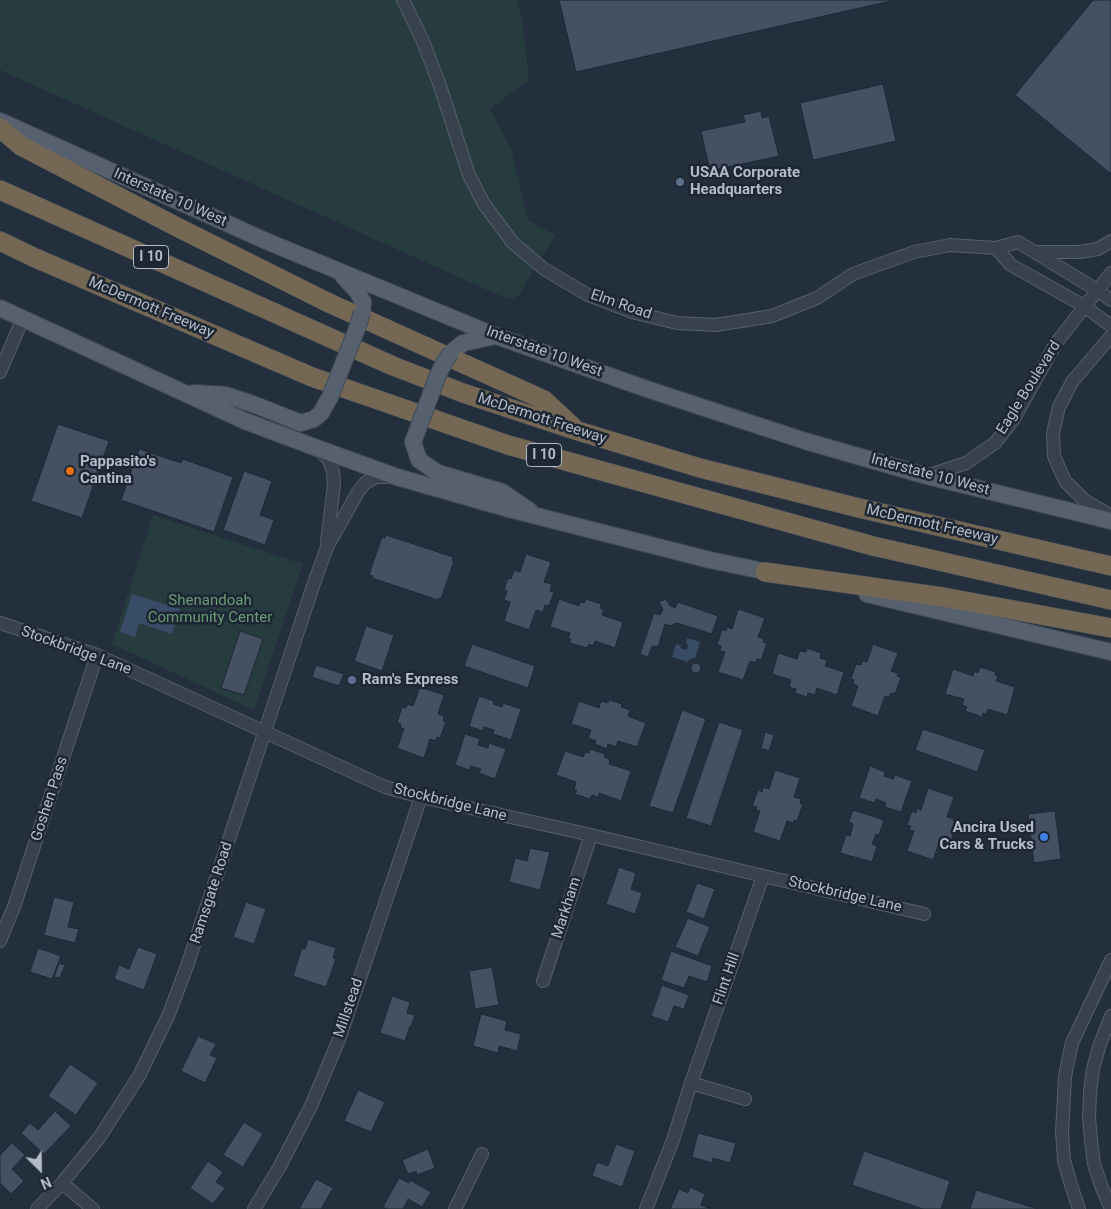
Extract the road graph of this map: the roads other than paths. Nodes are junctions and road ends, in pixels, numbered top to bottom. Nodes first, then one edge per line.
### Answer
1 (402, 0) edge
2 (0, 120) edge
3 (0, 128) edge
4 (0, 190) edge
5 (0, 241) edge
6 (1111, 241) edge
7 (996, 248) junction
8 (1035, 252) junction
9 (339, 272) junction
10 (1111, 273) edge
11 (1098, 290) junction
12 (1111, 300) edge
13 (1084, 306) junction
14 (0, 308) edge
15 (24, 318) junction
16 (1111, 326) edge
17 (496, 336) junction
18 (1111, 336) edge
19 (0, 372) edge
20 (184, 392) junction
21 (578, 431) junction
22 (316, 448) junction
23 (927, 476) junction
24 (397, 477) junction
25 (1111, 516) edge
26 (540, 517) junction
27 (1111, 521) edge
28 (327, 547) junction
29 (1111, 566) edge
30 (764, 572) junction
31 (1111, 600) edge
32 (0, 623) edge
33 (1111, 628) edge
34 (1111, 652) edge
35 (97, 655) junction
36 (265, 732) junction
37 (421, 797) junction
38 (591, 835) junction
39 (763, 876) junction
40 (924, 914) dead end
41 (0, 941) edge
42 (1111, 960) edge
43 (543, 981) dead end
44 (1111, 1016) edge
45 (691, 1082) junction
46 (745, 1100) dead end
47 (482, 1154) dead end
48 (62, 1183) junction
49 (37, 1209) edge
50 (93, 1209) edge
51 (254, 1209) edge
52 (456, 1209) edge
53 (646, 1209) edge
54 (1079, 1209) edge
55 (1111, 1209) edge

1 - 7 street, Elm Road
2 - 9 main road, Interstate 10 West
3 - 21 highway
4 - 21 highway, McDermott Freeway / I 10
5 - 31 highway, McDermott Freeway / I 10
6 - 8 street
7 - 8 street, Elm Road
7 - 13 street
8 - 11 street
9 - 17 main road, Interstate 10 West
9 - 20 main road, bridge
10 - 11 street, Eagle Boulevard
11 - 12 street
11 - 13 street, Eagle Boulevard
13 - 16 street
13 - 23 street, Eagle Boulevard
14 - 15 main road
15 - 19 street
15 - 20 main road
17 - 23 main road, Interstate 10 West
17 - 26 main road, bridge
18 - 25 street
20 - 22 main road
21 - 29 highway, McDermott Freeway / I 10
22 - 24 main road
22 - 28 street, Ramsgate Road
23 - 27 main road, Interstate 10 West
24 - 26 main road
24 - 28 street, Ramsgate Road
26 - 30 main road
28 - 36 street, Ramsgate Road
30 - 33 highway
30 - 34 main road
32 - 35 street, Stockbridge Lane
35 - 36 street, Stockbridge Lane
35 - 41 street, Goshen Pass
36 - 37 street, Stockbridge Lane
36 - 48 street, Ramsgate Road
37 - 38 street, Stockbridge Lane
37 - 51 street, Millstead
38 - 39 street, Stockbridge Lane
38 - 43 street, Markham
39 - 40 street, Stockbridge Lane
39 - 45 street, Flint Hill
42 - 54 street
44 - 55 street
45 - 46 street
45 - 53 street, Flint Hill
47 - 52 street
48 - 49 street, Ramsgate Road
48 - 50 street

